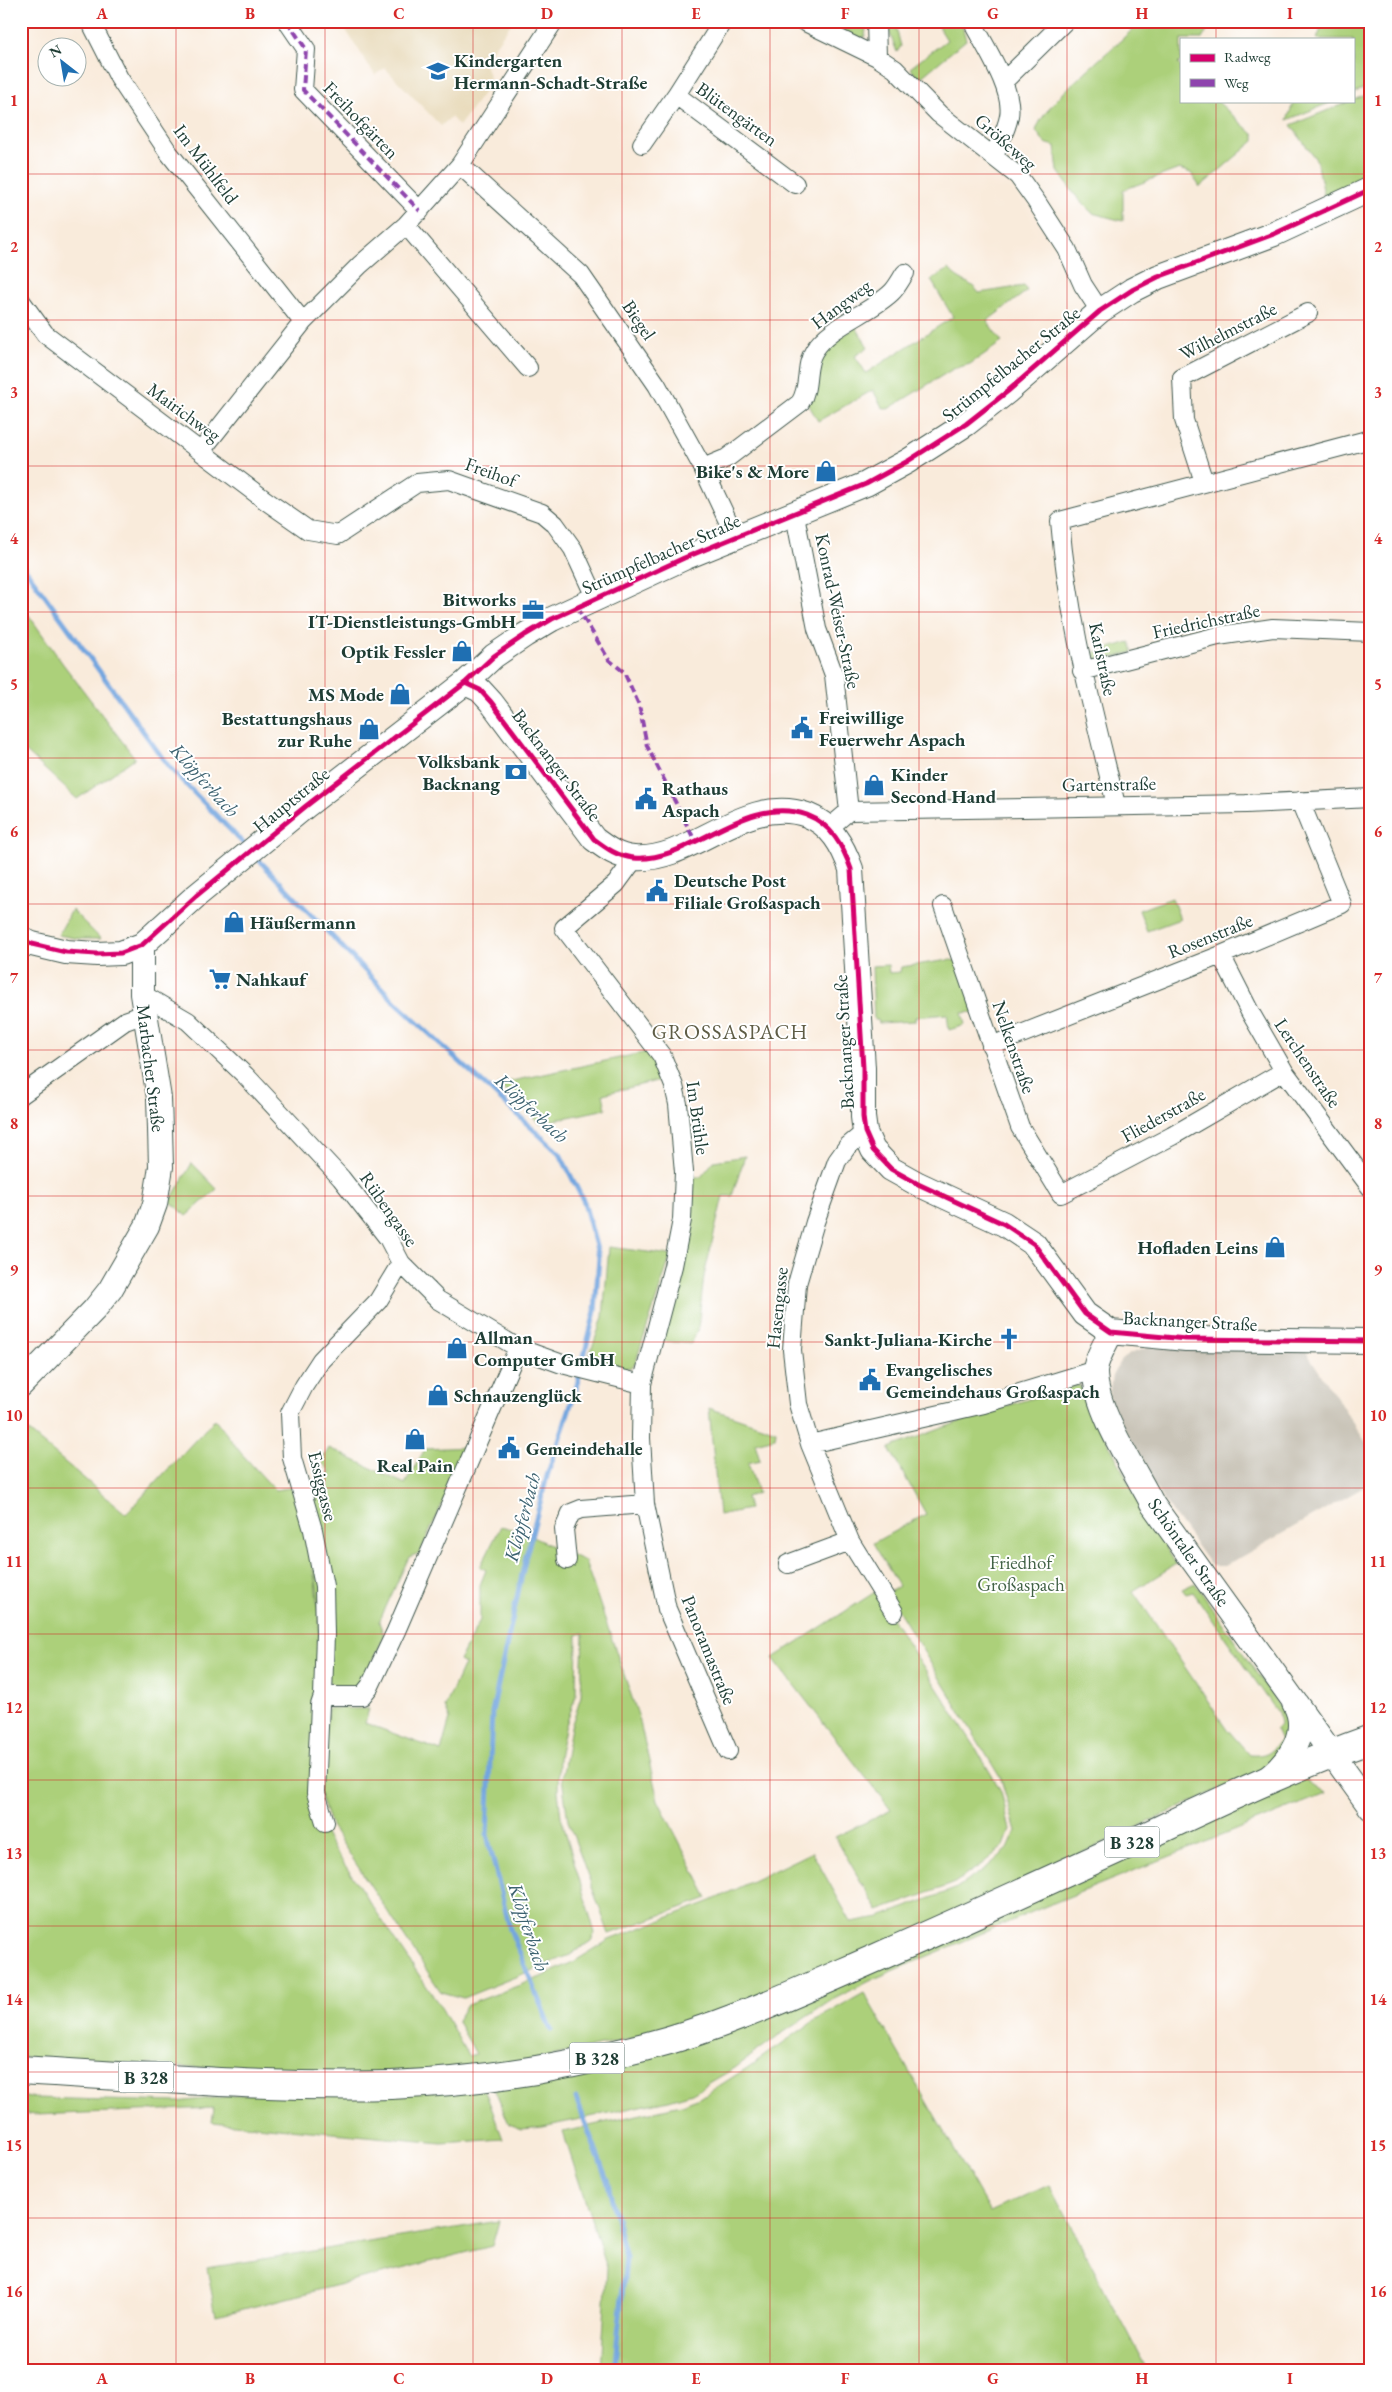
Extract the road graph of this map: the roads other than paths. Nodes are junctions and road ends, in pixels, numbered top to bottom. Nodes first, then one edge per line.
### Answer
1 (90, 21) edge
2 (287, 21) edge
3 (554, 21) edge
4 (723, 21) edge
5 (803, 21) edge
6 (876, 21) edge
7 (1065, 21) edge
8 (974, 27) dead end
9 (877, 58) junction
10 (1004, 81) junction
11 (676, 95) junction
12 (642, 144) dead end
13 (994, 156) junction
14 (460, 165) junction
15 (795, 184) dead end
16 (1371, 189) edge
17 (420, 211) junction
18 (406, 225) junction
19 (905, 273) dead end
20 (21, 301) edge
21 (1100, 310) junction
22 (1308, 314) dead end
23 (303, 322) junction
24 (528, 368) dead end
25 (1371, 439) edge
26 (201, 451) junction
27 (703, 468) junction
28 (1204, 482) junction
29 (795, 514) junction
30 (338, 535) joint
31 (735, 536) junction
32 (596, 598) junction
33 (1371, 632) edge
34 (1082, 671) junction
35 (465, 683) junction
36 (1371, 798) edge
37 (1300, 801) junction
38 (1116, 804) junction
39 (849, 811) junction
40 (829, 828) junction
41 (635, 858) junction
42 (943, 906) dead end
43 (21, 939) edge
44 (142, 945) junction
45 (1221, 955) junction
46 (144, 1004) junction
47 (991, 1046) junction
48 (1284, 1071) junction
49 (21, 1095) edge
50 (865, 1132) junction
51 (1371, 1188) edge
52 (1061, 1194) joint
53 (400, 1263) junction
54 (1111, 1332) junction
55 (1371, 1341) edge
56 (518, 1348) junction
57 (1095, 1370) junction
58 (642, 1384) junction
59 (21, 1385) edge
60 (810, 1444) junction
61 (645, 1504) junction
62 (850, 1541) junction
63 (567, 1560) dead end
64 (788, 1564) dead end
65 (894, 1612) dead end
66 (323, 1696) junction
67 (1292, 1700) junction
68 (1371, 1740) edge
69 (728, 1751) dead end
70 (1332, 1755) junction
71 (1257, 1785) junction
72 (1371, 1808) edge
73 (325, 1822) dead end
74 (21, 2070) edge

1 - 23 street, Im Mühlfeld
2 - 17 street, Freihofgärten
3 - 14 street
4 - 11 street, Blütengärten
5 - 9 street, Größeweg
6 - 9 street
7 - 10 street
8 - 10 street
9 - 13 street, Größeweg
10 - 13 street
11 - 12 street
11 - 15 street, Blütengärten
13 - 21 street, Größeweg
14 - 17 street
14 - 27 street, Biegel
16 - 21 street, Strümpfelbacher Straße
17 - 18 street
18 - 23 street
18 - 24 street
19 - 27 street, Hangweg
20 - 26 street, Mairichweg
21 - 29 street, Strümpfelbacher Straße
22 - 28 street, Wilhelmstraße
23 - 26 street
25 - 28 street
26 - 30 street, Mairichweg
27 - 31 street, Biegel
28 - 34 street, Karlstraße
29 - 31 street, Strümpfelbacher Straße
29 - 39 street, Konrad-Weiser-Straße
30 - 32 street, Freihof
31 - 32 street, Strümpfelbacher Straße
32 - 35 street, Strümpfelbacher Straße
33 - 34 street, Friedrichstraße
34 - 38 street, Karlstraße
35 - 41 street, Backnanger Straße
35 - 44 street, Hauptstraße
36 - 37 street, Gartenstraße
37 - 38 street, Gartenstraße
37 - 45 street, Rosenstraße
38 - 39 street, Gartenstraße
39 - 40 street
40 - 41 street, Backnanger Straße
40 - 50 street, Backnanger Straße
41 - 58 street, Im Brühle
42 - 47 street, Nelkenstraße
43 - 44 street
44 - 46 street, Marbacher Straße
45 - 47 street, Rosenstraße
45 - 48 street, Lerchenstraße
46 - 49 street
46 - 53 street, Rübengasse
46 - 59 street, Marbacher Straße
47 - 52 street, Nelkenstraße
48 - 51 street, Lerchenstraße
48 - 52 street, Fliederstraße
50 - 54 street, Backnanger Straße
50 - 60 street, Hasengasse
53 - 56 street, Rübengasse
53 - 66 street, Essiggasse
54 - 55 street, Backnanger Straße
54 - 57 street
56 - 58 street, Rübengasse
56 - 66 street
57 - 60 street
57 - 67 street, Schöntaler Straße
58 - 61 street, Panoramastraße
60 - 62 street, Hasengasse
61 - 63 street
61 - 69 street, Panoramastraße
62 - 64 street
62 - 65 street, Hasengasse
66 - 73 street, Essiggasse
67 - 70 street, Schöntaler Straße
67 - 71 street
68 - 70 main road, B 328
70 - 71 main road, B 328
70 - 72 street, Schöntaler Straße
71 - 74 main road, B 328

